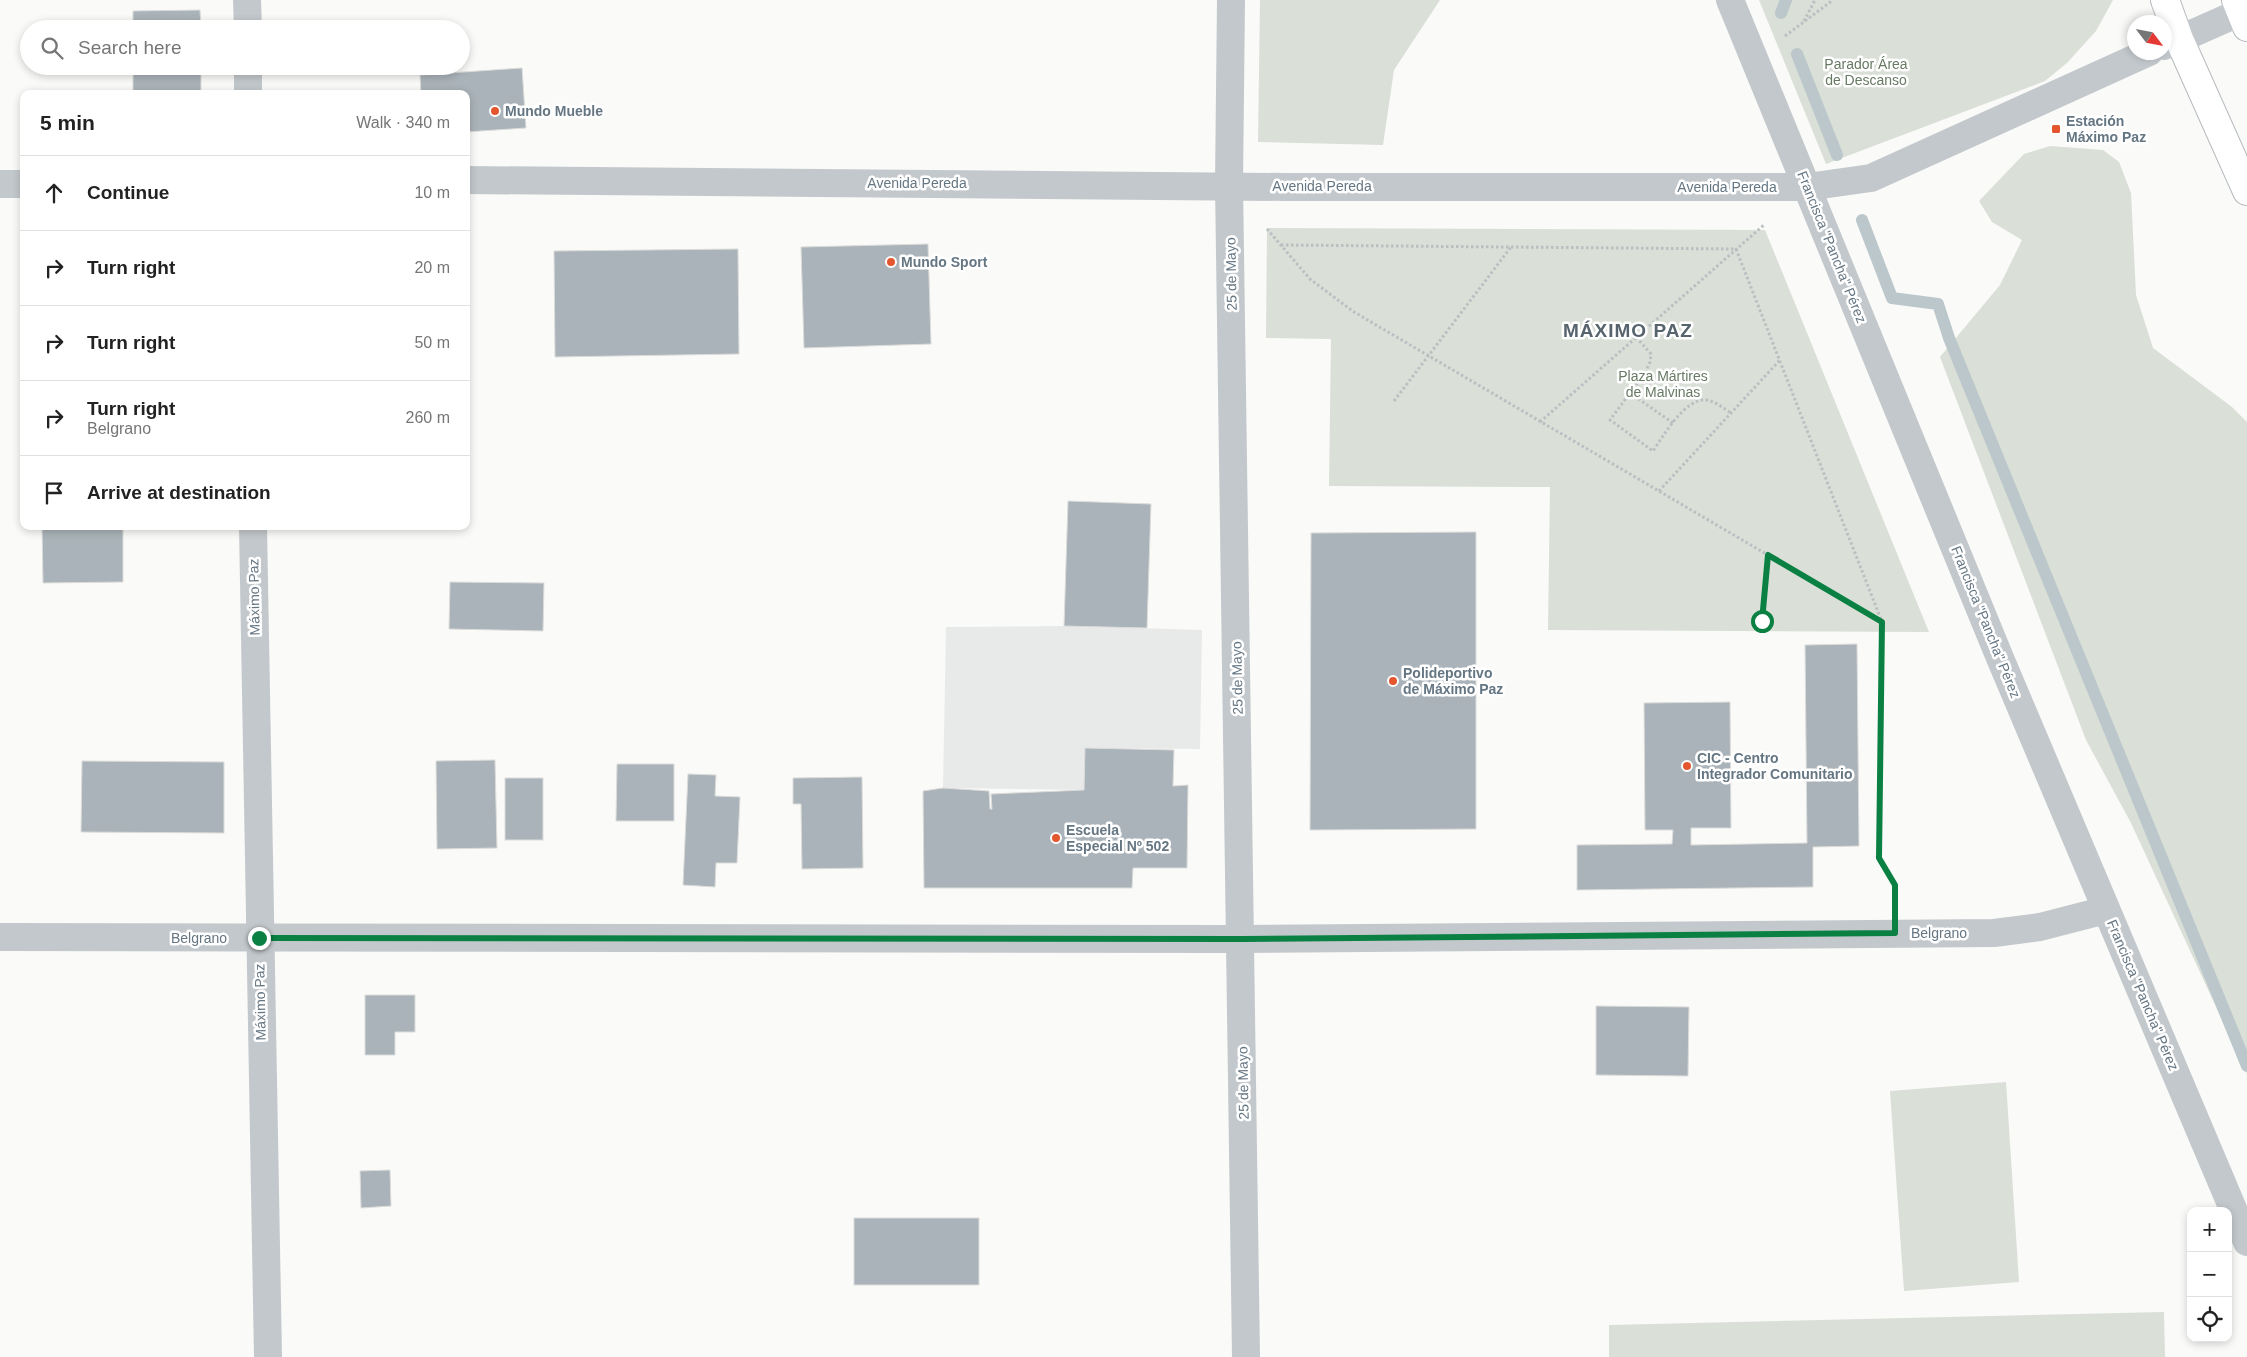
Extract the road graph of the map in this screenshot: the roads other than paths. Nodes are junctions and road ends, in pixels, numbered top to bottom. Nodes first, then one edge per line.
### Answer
1 (247, 0) edge
2 (1230, 0) edge
3 (1730, 0) edge
4 (2165, 0) edge
5 (2241, 13) edge
6 (2167, 15) edge
7 (248, 20) edge
8 (2172, 43) edge
9 (2132, 60) edge
10 (248, 75) edge
11 (248, 90) edge
12 (470, 180) edge
13 (0, 184) edge
14 (20, 184) edge
15 (1229, 184) junction
16 (1807, 187) junction
17 (2247, 191) edge
18 (253, 530) edge
19 (2106, 910) junction
20 (0, 938) edge
21 (259, 938) junction
22 (1242, 939) junction
23 (2247, 1242) edge
24 (268, 1357) edge
25 (1246, 1357) edge

1 - 7 street
2 - 15 street, 25 de Mayo
3 - 16 street, Francisca "Pancha" Pérez
4 - 6 main road
5 - 8 street
8 - 17 main road
9 - 16 street, Avenida Pereda
10 - 11 street
12 - 15 street, Avenida Pereda
13 - 14 street
15 - 16 street, Avenida Pereda
15 - 22 street, 25 de Mayo
16 - 19 street, Francisca "Pancha" Pérez
18 - 21 street, Máximo Paz
19 - 22 street, Belgrano
19 - 23 street, Francisca "Pancha" Pérez
20 - 21 street, Belgrano
21 - 22 street, Belgrano
21 - 24 street, Máximo Paz
22 - 25 street, 25 de Mayo

